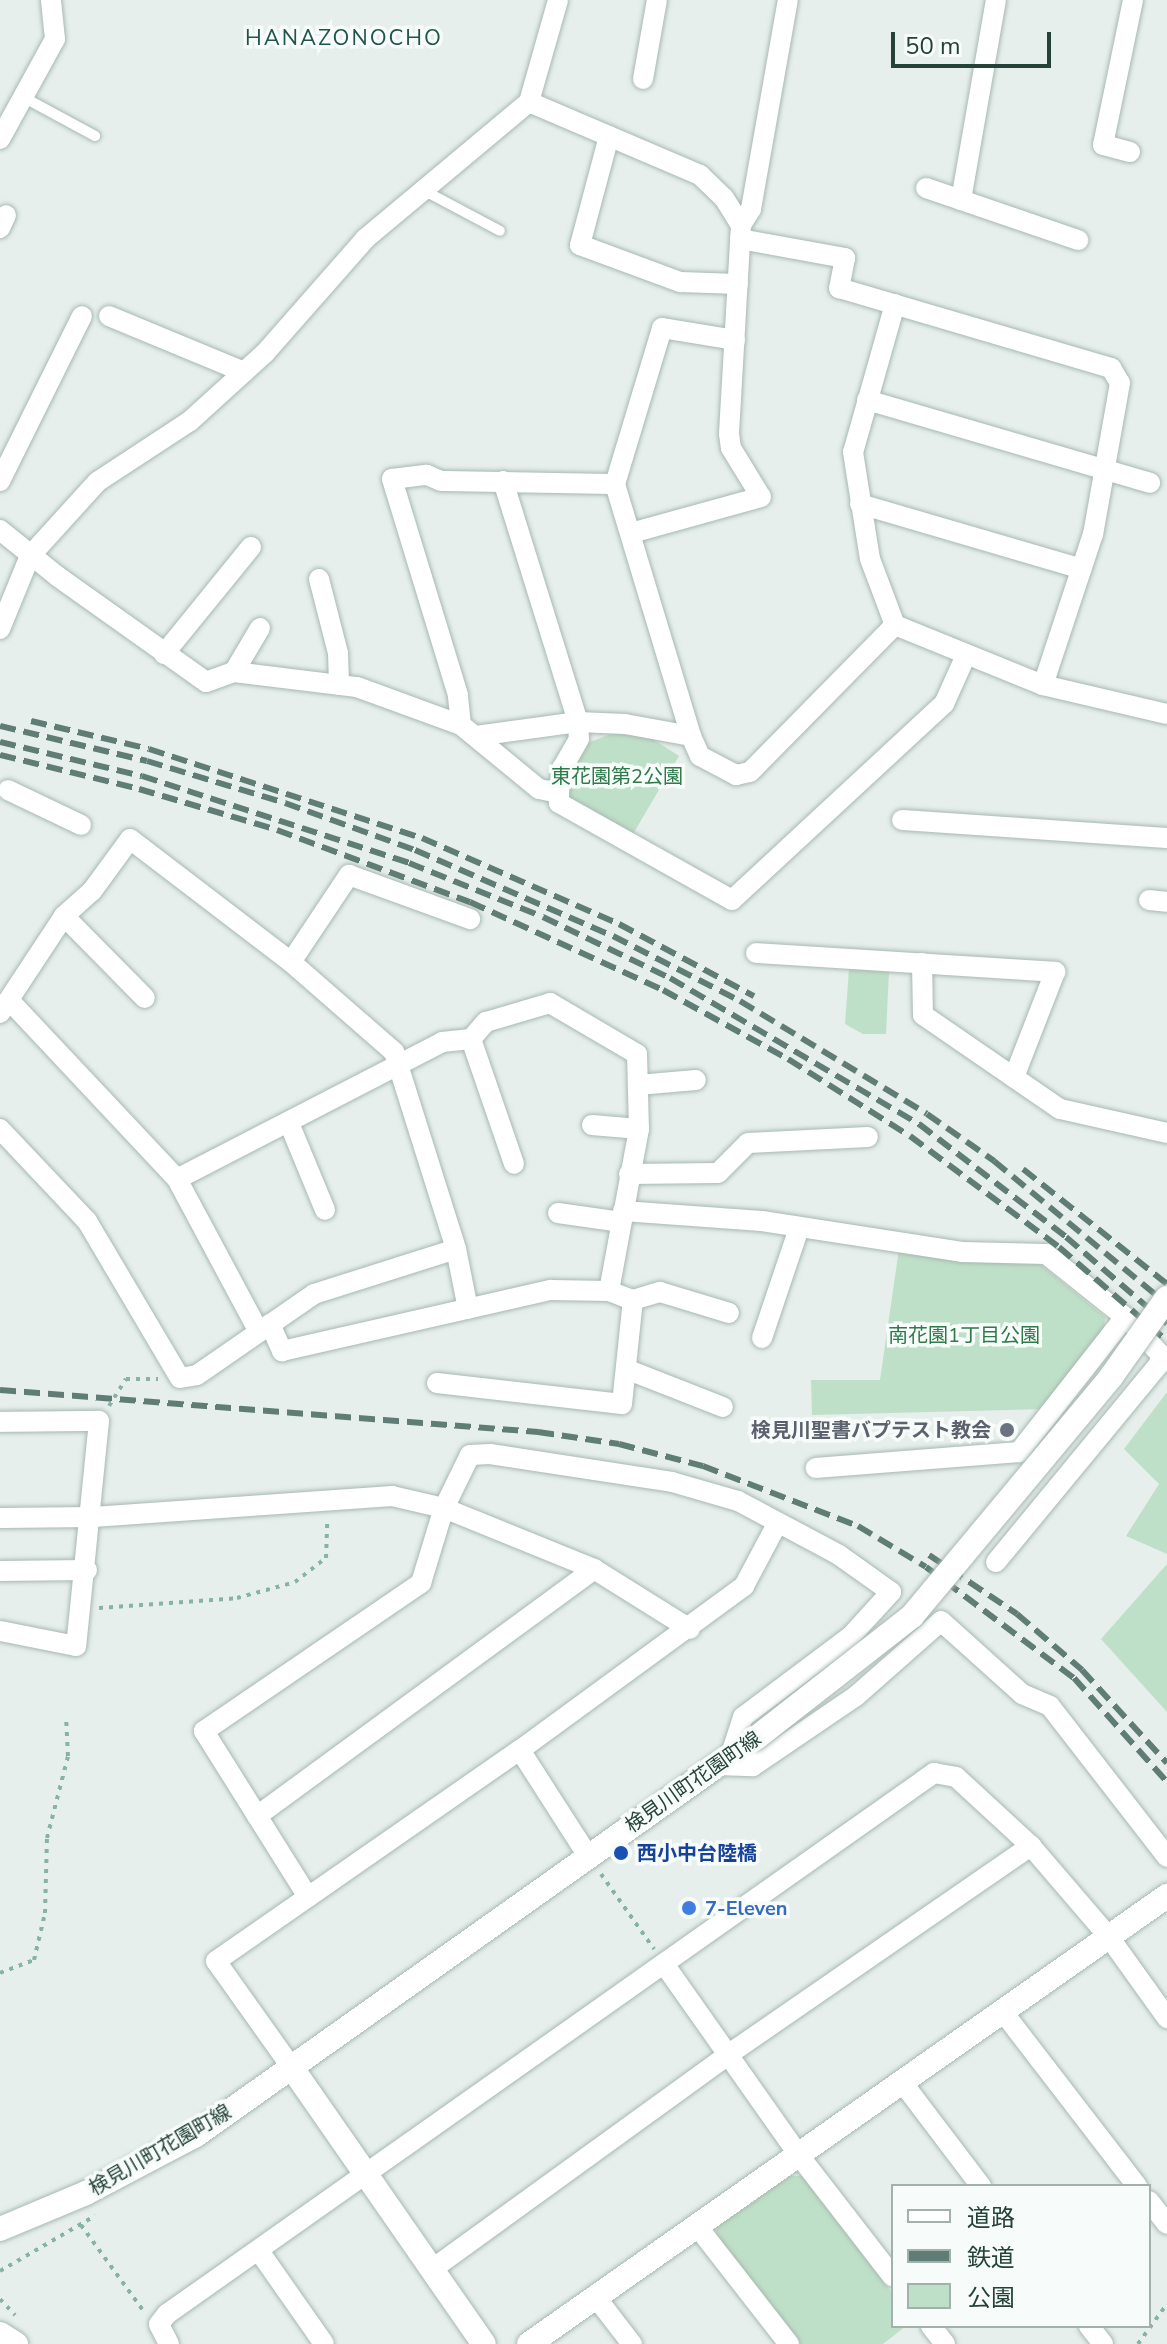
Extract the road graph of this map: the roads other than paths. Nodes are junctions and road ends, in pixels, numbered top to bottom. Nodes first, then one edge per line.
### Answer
1 (51, 0) edge
2 (558, 0) edge
3 (657, 0) edge
4 (788, 0) edge
5 (996, 0) edge
6 (1133, 0) edge
7 (643, 79) dead end
8 (23, 97) junction
9 (529, 102) junction
10 (95, 136) dead end
11 (609, 136) junction
12 (0, 139) edge
13 (1130, 152) dead end
14 (926, 188) dead end
15 (423, 190) junction
16 (961, 200) junction
17 (500, 231) dead end
18 (741, 232) junction
19 (1078, 240) dead end
20 (738, 284) junction
21 (895, 304) junction
22 (82, 316) dead end
23 (109, 316) dead end
24 (735, 340) junction
25 (244, 372) junction
26 (867, 400) junction
27 (1104, 469) junction
28 (0, 481) edge
29 (503, 481) junction
30 (1150, 483) dead end
31 (615, 484) junction
32 (860, 504) junction
33 (0, 530) edge
34 (631, 533) junction
35 (251, 547) dead end
36 (30, 556) junction
37 (1082, 569) junction
38 (319, 579) dead end
39 (895, 625) junction
40 (260, 628) dead end
41 (0, 629) edge
42 (164, 654) junction
43 (966, 655) junction
44 (234, 672) junction
45 (339, 685) junction
46 (1043, 685) junction
47 (1167, 714) edge
48 (578, 722) junction
49 (468, 731) junction
50 (691, 736) junction
51 (8, 789) edge
52 (559, 793) junction
53 (902, 820) dead end
54 (81, 825) dead end
55 (1167, 838) edge
56 (64, 916) junction
57 (470, 919) dead end
58 (756, 953) dead end
59 (291, 962) junction
60 (922, 963) junction
61 (145, 998) dead end
62 (4, 1006) edge
63 (471, 1039) junction
64 (397, 1069) junction
65 (1014, 1077) junction
66 (696, 1080) dead end
67 (638, 1085) junction
68 (289, 1123) junction
69 (592, 1125) dead end
70 (0, 1129) edge
71 (639, 1129) junction
72 (1167, 1133) edge
73 (868, 1137) dead end
74 (514, 1164) dead end
75 (629, 1174) junction
76 (177, 1179) junction
77 (325, 1210) dead end
78 (558, 1213) dead end
79 (622, 1217) junction
80 (799, 1228) junction
81 (456, 1249) junction
82 (609, 1291) junction
83 (1167, 1298) edge
84 (633, 1300) junction
85 (468, 1309) junction
86 (729, 1313) dead end
87 (1125, 1317) junction
88 (264, 1327) junction
89 (762, 1338) dead end
90 (626, 1369) junction
91 (437, 1383) dead end
92 (723, 1407) dead end
93 (0, 1422) edge
94 (816, 1468) dead end
95 (444, 1508) junction
96 (93, 1517) junction
97 (0, 1518) edge
98 (777, 1524) junction
99 (996, 1562) dead end
100 (594, 1569) junction
101 (87, 1570) junction
102 (0, 1571) edge
103 (690, 1629) junction
104 (0, 1631) edge
105 (520, 1750) junction
106 (725, 1760) junction
107 (257, 1816) junction
108 (1031, 1846) junction
109 (1167, 1857) edge
110 (594, 1864) junction
111 (1167, 1896) edge
112 (308, 1897) junction
113 (1109, 1937) junction
114 (664, 1964) junction
115 (1003, 2012) junction
116 (1167, 2018) edge
117 (729, 2054) junction
118 (292, 2068) junction
119 (902, 2082) junction
120 (798, 2154) junction
121 (365, 2175) junction
122 (979, 2184) edge
123 (1135, 2184) edge
124 (1151, 2204) edge
125 (1167, 2224) edge
126 (697, 2226) junction
127 (0, 2229) edge
128 (259, 2251) junction
129 (431, 2270) junction
130 (891, 2274) edge
131 (595, 2296) junction
132 (933, 2328) edge
133 (1091, 2328) edge
134 (0, 2334) edge
135 (16, 2344) edge
136 (169, 2344) edge
137 (324, 2344) edge
138 (484, 2344) edge
139 (529, 2344) edge
140 (632, 2344) edge
141 (789, 2344) edge
142 (945, 2344) edge
143 (1103, 2344) edge

1 - 8 street
2 - 9 street
3 - 7 street
4 - 18 street
5 - 16 street
6 - 13 street
8 - 10 lane
8 - 12 street
9 - 11 street
9 - 15 street
11 - 18 street
11 - 20 street
14 - 16 street
15 - 17 lane
15 - 25 street
16 - 19 street
18 - 20 street
18 - 21 street
20 - 24 street
21 - 26 street
21 - 27 street
22 - 28 street
23 - 25 street
24 - 31 street
24 - 34 street
25 - 36 street
26 - 27 street
26 - 32 street
27 - 30 street
27 - 37 street
29 - 31 street
29 - 48 street
29 - 49 street
31 - 34 street
32 - 37 street
32 - 39 street
33 - 36 street
34 - 50 street
35 - 42 street
36 - 41 street
36 - 42 street
37 - 46 street
38 - 45 street
39 - 43 street
39 - 50 street
40 - 44 street
42 - 44 street
43 - 46 street
43 - 52 street
44 - 45 street
45 - 49 street
46 - 47 street
48 - 49 street
48 - 50 street
48 - 52 street
49 - 52 street
51 - 54 street
53 - 55 street
56 - 59 street
56 - 61 street
56 - 62 street
57 - 59 street
58 - 60 street
59 - 64 street
60 - 65 street
60 - 65 street
62 - 76 street
63 - 64 street
63 - 67 street
63 - 74 street
64 - 68 street
64 - 81 street
65 - 72 street
66 - 67 street
67 - 71 street
68 - 76 street
68 - 77 street
69 - 71 street
70 - 88 street
71 - 75 street
73 - 75 street
75 - 79 street
76 - 88 street
78 - 79 street
79 - 80 street
79 - 82 street
80 - 87 street
80 - 89 street
81 - 85 street
81 - 88 street
82 - 84 street
82 - 85 street
83 - 106 street, 検見川町花園町線, bridge
84 - 86 street
84 - 90 street
85 - 88 street
87 - 94 street
87 - 99 street
90 - 91 street
90 - 92 street
93 - 96 street
95 - 96 street
95 - 98 street
95 - 100 street
95 - 107 street
96 - 97 street
96 - 101 street
98 - 103 street
98 - 106 street
100 - 103 street
100 - 107 street
101 - 102 street
101 - 104 street
103 - 105 street
105 - 110 street
105 - 112 street
106 - 109 street
106 - 110 street, 検見川町花園町線
107 - 112 street
108 - 113 street
108 - 114 street
108 - 117 street
110 - 118 street, 検見川町花園町線
111 - 113 street
112 - 118 street
113 - 115 street
113 - 116 street
114 - 117 street
114 - 121 street
115 - 119 street
115 - 123 street
117 - 120 street
117 - 129 street
118 - 121 street
118 - 127 street, 検見川町花園町線
119 - 120 street
119 - 122 street
120 - 126 street
120 - 130 street
121 - 128 street
121 - 129 street
124 - 125 street
126 - 131 street
126 - 141 street
128 - 136 street
128 - 137 street
129 - 138 street
131 - 139 street
131 - 140 street
132 - 142 street
133 - 143 street
134 - 135 street

